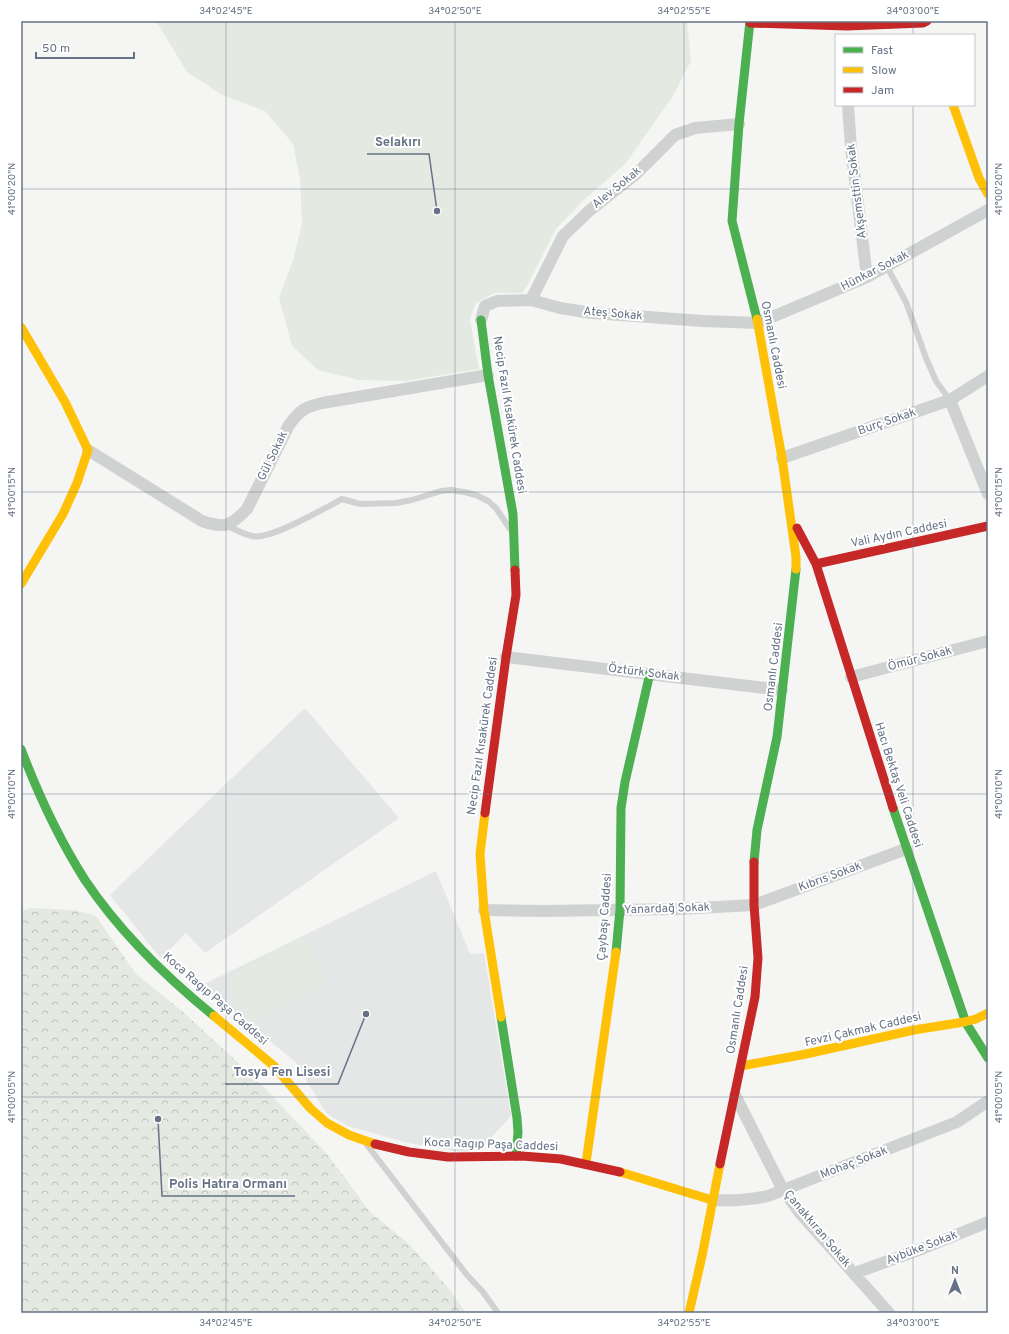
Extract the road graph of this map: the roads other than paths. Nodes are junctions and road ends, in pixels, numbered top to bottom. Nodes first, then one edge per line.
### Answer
1 (750, 22) edge
2 (925, 24) edge
3 (847, 27) edge
4 (848, 106) edge
5 (953, 106) edge
6 (739, 124) junction
7 (988, 194) edge
8 (988, 210) edge
9 (887, 267) junction
10 (868, 278) junction
11 (531, 300) junction
12 (481, 320) joint
13 (758, 323) junction
14 (21, 327) edge
15 (488, 375) junction
16 (988, 376) edge
17 (950, 400) junction
18 (88, 450) junction
19 (782, 458) junction
20 (988, 494) edge
21 (791, 517) junction
22 (226, 525) junction
23 (988, 526) edge
24 (514, 535) junction
25 (816, 564) junction
26 (21, 584) edge
27 (988, 641) edge
28 (506, 657) junction
29 (650, 673) junction
30 (851, 677) junction
31 (782, 690) junction
32 (21, 750) edge
33 (906, 849) junction
34 (754, 905) junction
35 (484, 910) junction
36 (620, 910) junction
37 (988, 1013) edge
38 (966, 1023) junction
39 (988, 1058) edge
40 (741, 1066) junction
41 (735, 1096) junction
42 (988, 1101) edge
43 (362, 1140) junction
44 (516, 1156) junction
45 (586, 1163) junction
46 (783, 1190) junction
47 (712, 1200) junction
48 (988, 1222) edge
49 (855, 1273) junction
50 (498, 1313) edge
51 (689, 1313) edge
52 (889, 1313) edge

1 - 3 street
1 - 6 street, Osmanlı Caddesi
2 - 3 street
4 - 10 street, Akşemsttin Sokak
5 - 7 street
6 - 11 street, Alev Sokak
6 - 13 street, Osmanlı Caddesi
8 - 9 street, Hünkar Sokak
9 - 10 street, Hünkar Sokak
9 - 17 lane
10 - 13 street, Hünkar Sokak
11 - 12 street, Ateş Sokak
11 - 13 street, Ateş Sokak
12 - 15 street, Necip Fazıl Kısakürek Caddesi
13 - 19 street, Osmanlı Caddesi
14 - 18 street
15 - 22 street, Gül Sokak
15 - 24 street, Necip Fazıl Kısakürek Caddesi
16 - 17 street, Burç Sokak
17 - 19 street, Burç Sokak
17 - 20 street
18 - 22 street
18 - 26 street
19 - 21 street, Osmanlı Caddesi
21 - 25 street, Hacı Bektaş Veli Caddesi
21 - 31 street, Osmanlı Caddesi
22 - 24 lane
23 - 25 street, Vali Aydın Caddesi
24 - 28 street, Necip Fazıl Kısakürek Caddesi
25 - 30 street, Hacı Bektaş Veli Caddesi
27 - 30 street, Ömür Sokak
28 - 29 street, Öztürk Sokak
28 - 35 street, Necip Fazıl Kısakürek Caddesi
29 - 31 street, Öztürk Sokak
29 - 36 street, Çaybaşı Caddesi
30 - 33 street, Hacı Bektaş Veli Caddesi
31 - 34 street, Osmanlı Caddesi
32 - 43 street, Koca Ragıp Paşa Caddesi
33 - 34 street, Kıbrıs Sokak
33 - 38 street, Hacı Bektaş Veli Caddesi
34 - 36 street, Yanardağ Sokak
34 - 40 street, Osmanlı Caddesi
35 - 36 street, Yanardağ Sokak
35 - 44 street, Necip Fazıl Kısakürek Caddesi
36 - 45 street, Çaybaşı Caddesi
37 - 38 street, Fevzi Çakmak Caddesi
38 - 39 street, Hacı Bektaş Veli Caddesi
38 - 40 street, Fevzi Çakmak Caddesi
40 - 41 street, Osmanlı Caddesi
41 - 46 street, Çanakkıran Sokak
41 - 47 street, Osmanlı Caddesi
42 - 46 street, Mohaç Sokak
43 - 44 street, Koca Ragıp Paşa Caddesi
43 - 50 lane
44 - 45 street, Koca Ragıp Paşa Caddesi
45 - 47 street, Koca Ragıp Paşa Caddesi
46 - 47 street, Mohaç Sokak
46 - 49 street, Çanakkıran Sokak
47 - 51 street, Osmanlı Caddesi
48 - 49 street, Aybüke Sokak
49 - 52 street, Çanakkıran Sokak

